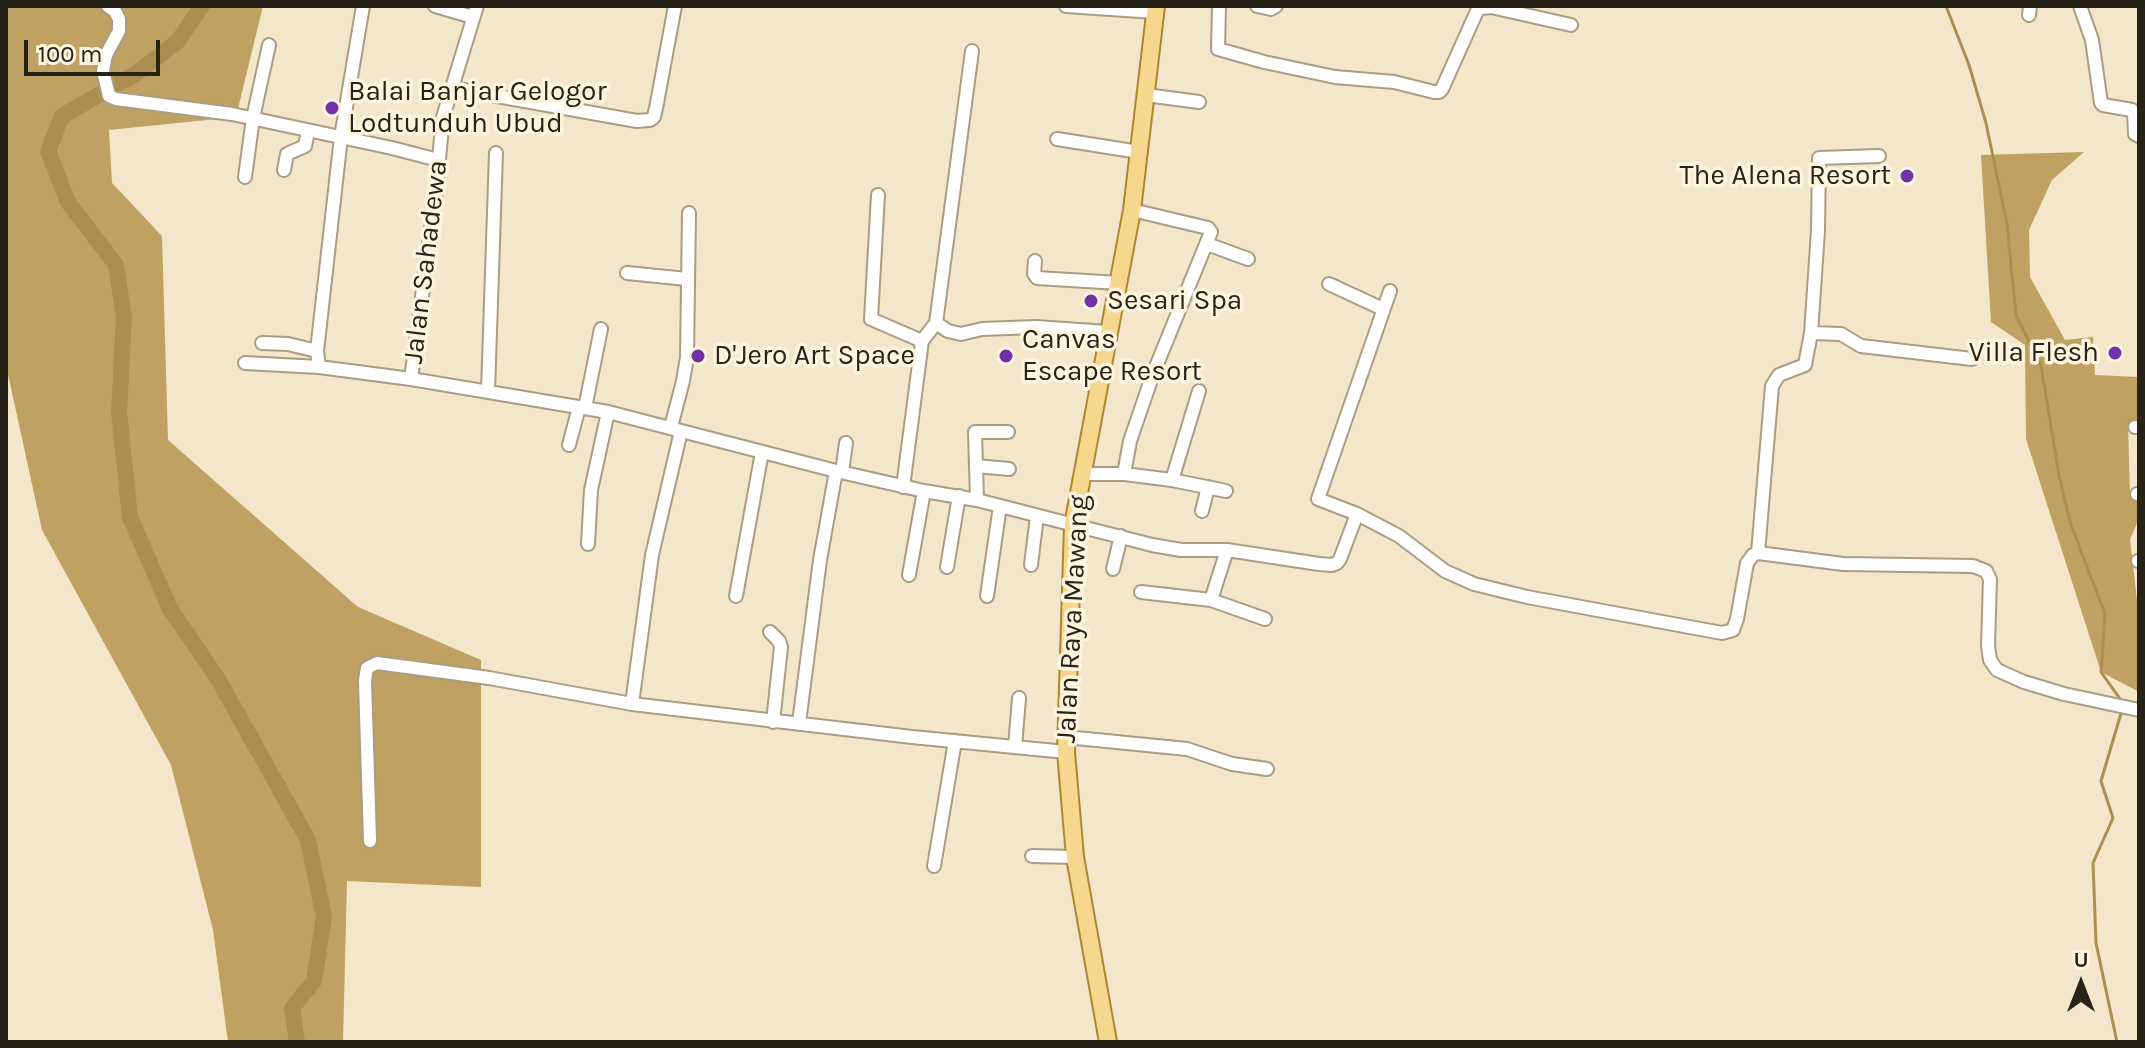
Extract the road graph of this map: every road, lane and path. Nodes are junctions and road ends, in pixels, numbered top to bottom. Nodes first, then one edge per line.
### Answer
1 (108, 6) edge
2 (363, 6) edge
3 (435, 6) edge
4 (675, 6) edge
5 (1066, 6) edge
6 (1219, 6) edge
7 (1257, 6) edge
8 (1276, 6) edge
9 (2080, 6) edge
10 (1155, 9) edge
11 (475, 12) edge
12 (1571, 25) dead end
13 (269, 45) dead end
14 (972, 51) dead end
15 (452, 88) junction
16 (1146, 95) junction
17 (1199, 102) dead end
18 (253, 118) junction
19 (308, 131) junction
20 (2139, 136) edge
21 (341, 137) junction
22 (1057, 139) dead end
23 (1139, 152) junction
24 (496, 153) dead end
25 (1879, 156) dead end
26 (438, 160) junction
27 (284, 170) dead end
28 (245, 177) dead end
29 (878, 195) dead end
30 (1132, 210) junction
31 (689, 213) dead end
32 (1207, 244) junction
33 (1248, 259) dead end
34 (1035, 261) dead end
35 (627, 273) dead end
36 (687, 279) junction
37 (1119, 283) junction
38 (1329, 284) dead end
39 (1390, 291) dead end
40 (1383, 309) junction
41 (936, 323) junction
42 (601, 329) dead end
43 (1108, 332) junction
44 (1811, 333) junction
45 (922, 341) junction
46 (262, 343) dead end
47 (317, 351) junction
48 (1972, 359) dead end
49 (245, 363) dead end
50 (319, 367) junction
51 (411, 379) junction
52 (488, 391) junction
53 (1199, 391) dead end
54 (582, 408) junction
55 (608, 412) junction
56 (676, 429) junction
57 (1008, 432) dead end
58 (846, 443) dead end
59 (569, 445) dead end
60 (762, 452) junction
61 (976, 466) junction
62 (1009, 469) dead end
63 (839, 471) junction
64 (1082, 474) junction
65 (1124, 474) junction
66 (1172, 480) junction
67 (903, 487) junction
68 (1208, 487) junction
69 (924, 491) junction
70 (1226, 491) dead end
71 (959, 496) junction
72 (977, 500) junction
73 (1000, 506) junction
74 (1202, 511) dead end
75 (1357, 514) junction
76 (1037, 516) junction
77 (1073, 525) junction
78 (1121, 536) junction
79 (588, 544) dead end
80 (1227, 550) junction
81 (1758, 553) junction
82 (1031, 565) dead end
83 (947, 567) dead end
84 (1113, 569) dead end
85 (909, 575) dead end
86 (1141, 592) dead end
87 (736, 596) dead end
88 (987, 596) dead end
89 (1211, 600) junction
90 (1265, 619) dead end
91 (770, 632) dead end
92 (1019, 698) dead end
93 (632, 704) junction
94 (2135, 709) edge
95 (773, 722) junction
96 (799, 723) junction
97 (955, 741) junction
98 (1066, 745) junction
99 (1015, 747) junction
100 (1267, 769) dead end
101 (370, 841) dead end
102 (1032, 856) dead end
103 (1075, 857) junction
104 (934, 866) dead end
105 (1108, 1042) edge

1 - 18 street
2 - 21 street
3 - 11 street
4 - 15 street
5 - 10 street
6 - 12 street
7 - 8 street
9 - 20 street
10 - 16 main road, Jalan Raya Mawang
11 - 15 street, Jalan Sahadewa
13 - 18 street
14 - 41 street
15 - 26 street, Jalan Sahadewa
16 - 17 street
16 - 23 main road, Jalan Raya Mawang
18 - 19 street
18 - 28 street
19 - 21 street
19 - 27 street
21 - 26 street
21 - 47 street
22 - 23 street
23 - 30 main road, Jalan Raya Mawang
24 - 52 street
25 - 44 street
26 - 51 street, Jalan Sahadewa
29 - 45 street
30 - 32 street
30 - 37 main road, Jalan Raya Mawang
31 - 36 street
32 - 33 street
32 - 65 street
34 - 37 street
35 - 36 street
36 - 56 street
37 - 43 main road, Jalan Raya Mawang
38 - 40 street
39 - 40 street
40 - 75 street
41 - 43 street
41 - 45 street
42 - 54 street
43 - 64 main road, Jalan Raya Mawang
44 - 48 street
44 - 81 street
45 - 67 street
46 - 47 street
47 - 50 street
49 - 50 street
50 - 51 street
51 - 52 street
52 - 54 street
53 - 66 street
54 - 55 street
54 - 59 street
55 - 56 street
55 - 79 street
56 - 60 street
56 - 93 street
57 - 61 street
58 - 63 street
60 - 63 street
60 - 87 street
61 - 62 street
61 - 72 street
63 - 67 street
63 - 96 street
64 - 65 street
64 - 77 main road, Jalan Raya Mawang
65 - 66 street
66 - 68 street
67 - 69 street
68 - 70 street
68 - 74 street
69 - 71 street
69 - 85 street
71 - 72 street
71 - 83 street
72 - 73 street
73 - 76 street
73 - 88 street
75 - 80 street
75 - 81 street
76 - 77 street
76 - 82 street
77 - 78 street
77 - 98 main road, Jalan Raya Mawang
78 - 80 street
78 - 84 street
80 - 89 street
81 - 94 street
86 - 89 street
89 - 90 street
91 - 95 street
92 - 99 street
93 - 95 street
93 - 101 street
95 - 96 street
96 - 97 street
97 - 99 street
97 - 104 street
98 - 99 street
98 - 100 street
98 - 103 main road, Jalan Raya Mawang
102 - 103 street
103 - 105 main road, Jalan Raya Mawang

